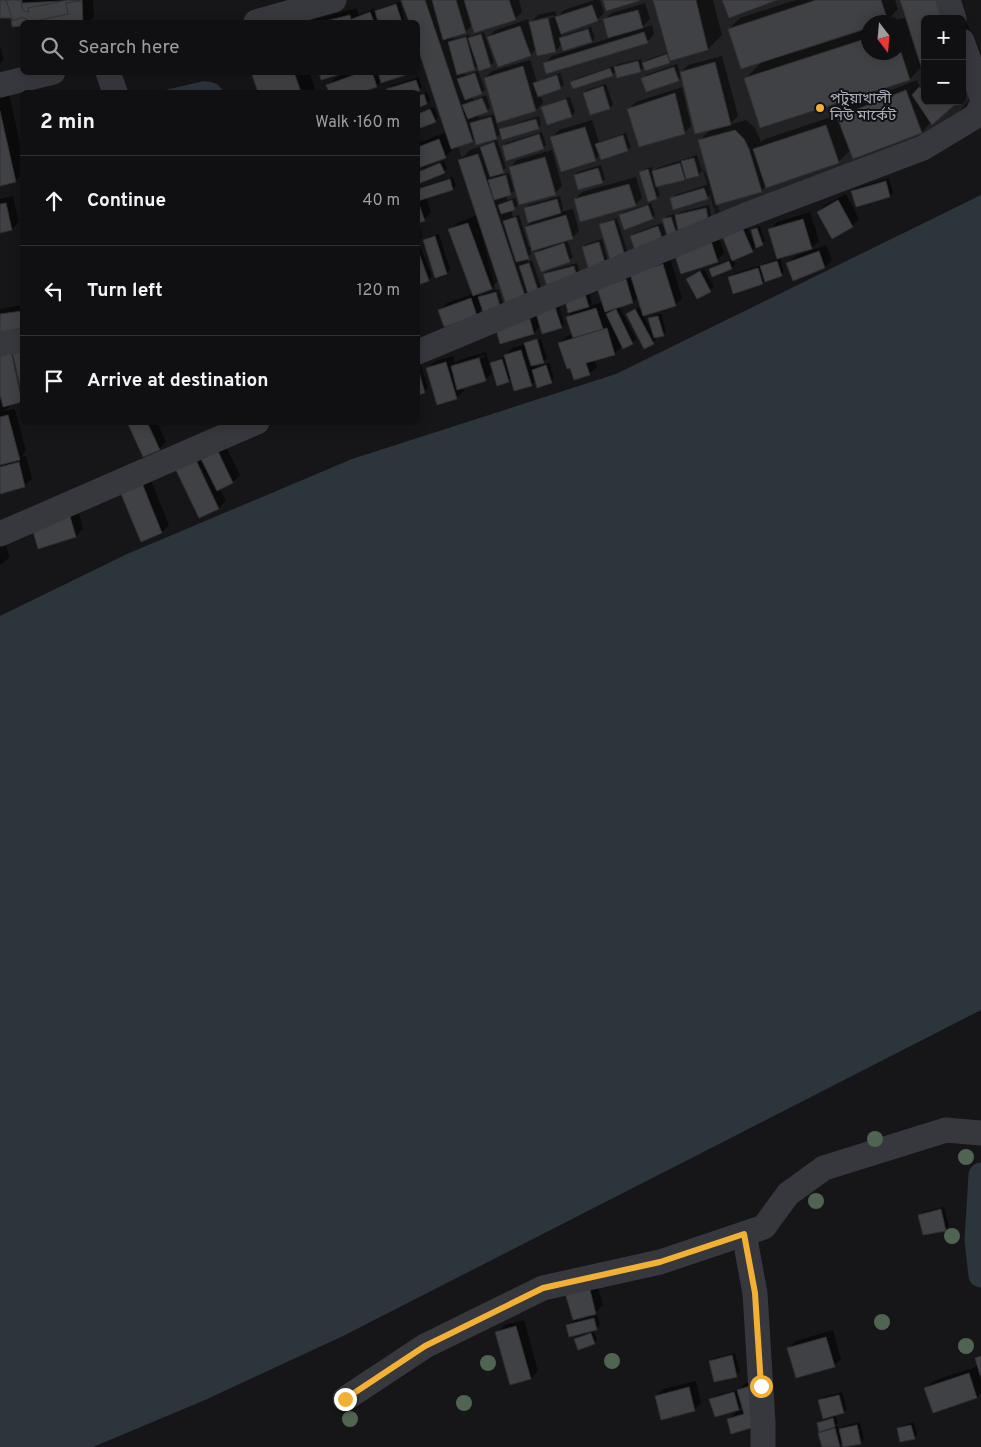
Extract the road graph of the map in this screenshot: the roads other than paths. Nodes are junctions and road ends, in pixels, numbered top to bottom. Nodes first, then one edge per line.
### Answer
1 (334, 0) edge
2 (948, 0) edge
3 (953, 15) edge
4 (263, 20) edge
5 (966, 52) edge
6 (41, 75) edge
7 (109, 75) edge
8 (0, 85) edge
9 (114, 90) edge
10 (981, 95) edge
11 (981, 106) edge
12 (20, 340) edge
13 (0, 344) edge
14 (420, 351) edge
15 (243, 425) edge
16 (229, 428) edge
17 (0, 534) edge
18 (981, 1133) edge
19 (744, 1234) junction
20 (345, 1399) dead end
21 (762, 1447) edge

1 - 4 street
2 - 3 street
5 - 10 street
6 - 8 street
7 - 9 street
11 - 14 street
12 - 13 street
15 - 16 street
16 - 17 street
18 - 19 street
19 - 20 street
19 - 21 street

